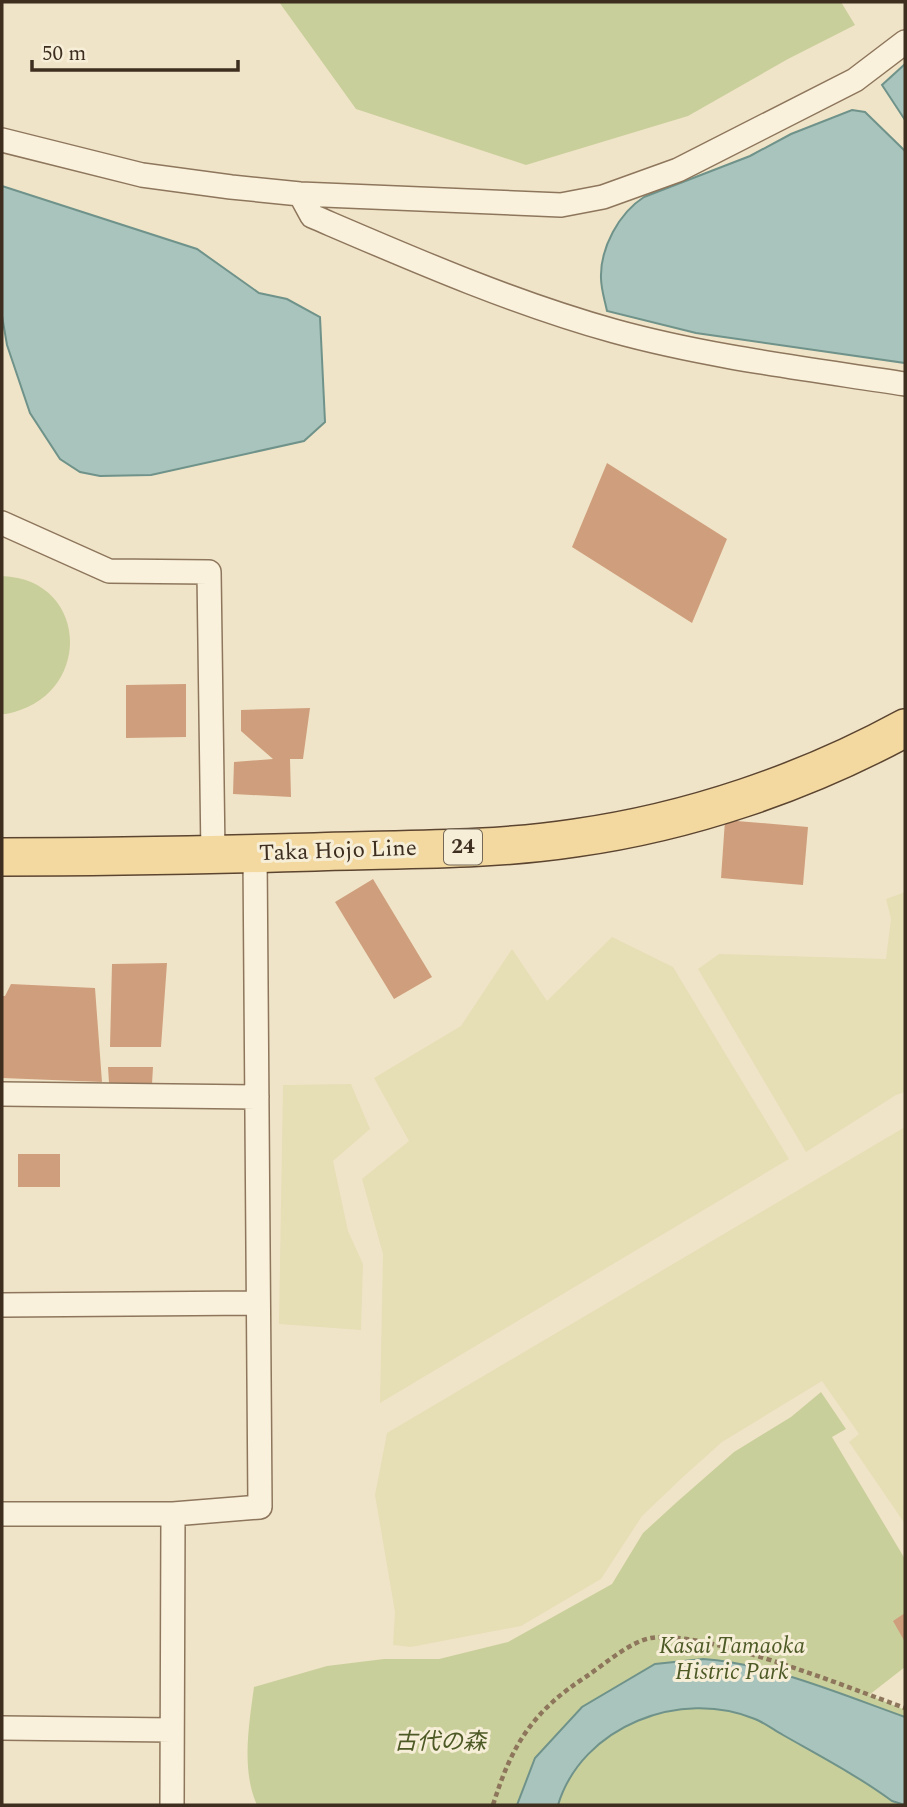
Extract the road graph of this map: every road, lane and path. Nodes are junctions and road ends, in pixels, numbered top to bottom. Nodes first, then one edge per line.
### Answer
1 (905, 42) edge
2 (2, 139) edge
3 (300, 194) junction
4 (905, 384) edge
5 (2, 523) edge
6 (905, 727) edge
7 (213, 854) junction
8 (255, 854) junction
9 (2, 856) edge
10 (2, 1094) edge
11 (257, 1097) junction
12 (258, 1303) junction
13 (2, 1305) edge
14 (2, 1514) edge
15 (173, 1514) junction
16 (905, 1708) edge
17 (2, 1728) edge
18 (172, 1730) junction
19 (172, 1805) edge
20 (493, 1805) edge

1 - 3 street
2 - 3 street
3 - 4 street
5 - 7 street
6 - 8 main road, Taka Hojo Line / 24
7 - 8 main road, Taka Hojo Line / 24
7 - 9 main road, Taka Hojo Line / 24
8 - 11 street
10 - 11 street
11 - 12 street
12 - 13 street
12 - 15 street
14 - 15 street
15 - 18 street
16 - 20 path
17 - 18 street
18 - 19 street

